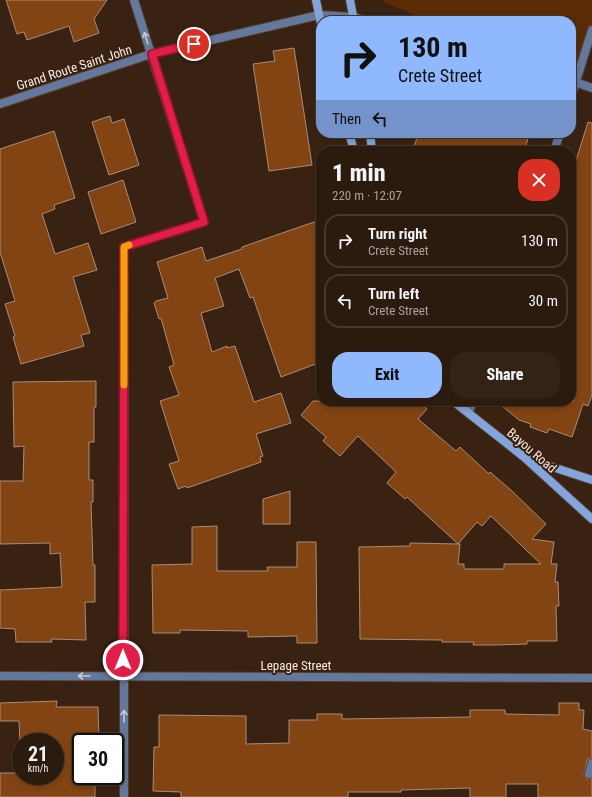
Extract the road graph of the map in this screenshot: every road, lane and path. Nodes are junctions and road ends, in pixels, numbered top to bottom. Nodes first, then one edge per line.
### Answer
1 (134, 0) edge
2 (316, 0) edge
3 (350, 0) edge
4 (319, 15) junction
5 (328, 16) edge
6 (353, 16) edge
7 (592, 30) edge
8 (152, 54) junction
9 (576, 73) edge
10 (576, 82) edge
11 (592, 88) edge
12 (0, 104) edge
13 (461, 406) edge
14 (471, 406) edge
15 (469, 412) junction
16 (524, 458) junction
17 (592, 480) edge
18 (592, 519) edge
19 (0, 676) edge
20 (123, 676) junction
21 (592, 678) edge
22 (592, 763) edge
23 (589, 774) dead end
24 (124, 797) edge

8 -> 1 street
2 - 4 main road
3 - 6 main road
4 - 5 street, Grand Route Saint John
4 - 8 street, Grand Route Saint John
7 - 9 street
8 - 12 street, Grand Route Saint John
8 - 20 street
10 - 11 street
13 - 15 main road, Bayou Road
14 - 15 street
15 - 16 main road, Bayou Road
16 - 17 main road
16 - 18 main road, Bayou Road
20 -> 19 street, Lepage Street
20 - 21 street, Lepage Street
24 -> 20 street
22 - 23 street

